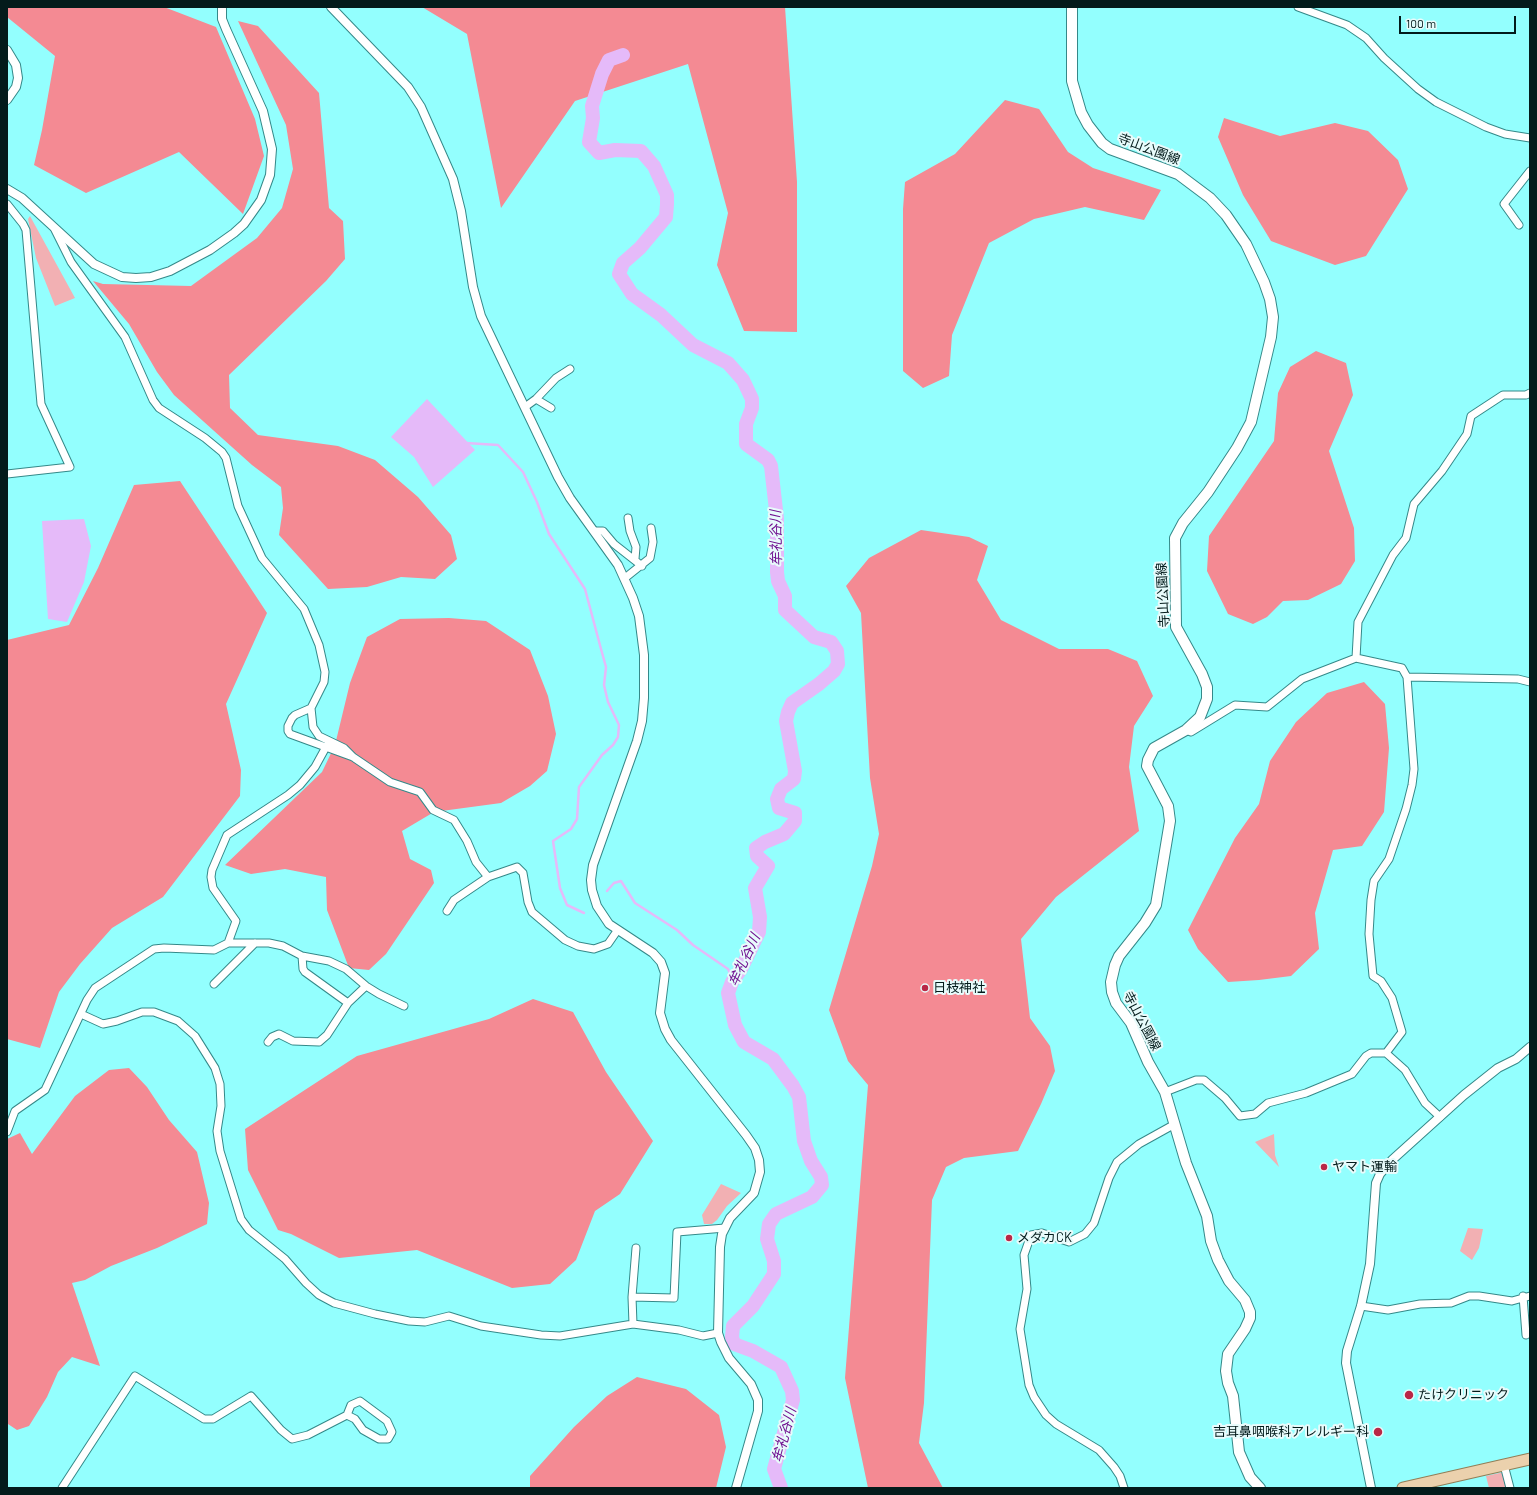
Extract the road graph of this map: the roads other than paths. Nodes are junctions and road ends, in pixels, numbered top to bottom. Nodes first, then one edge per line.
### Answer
1 (222, 7) edge
2 (331, 7) edge
3 (1072, 7) edge
4 (1298, 7) edge
5 (1322, 11) edge
6 (7, 50) edge
7 (7, 100) edge
8 (1530, 138) edge
9 (1530, 171) edge
10 (7, 190) edge
11 (7, 204) edge
12 (1518, 225) dead end
13 (55, 230) junction
14 (570, 369) dead end
15 (1530, 393) edge
16 (536, 399) junction
17 (525, 407) junction
18 (551, 408) dead end
19 (7, 474) edge
20 (628, 518) dead end
21 (651, 528) dead end
22 (594, 531) junction
23 (635, 559) junction
24 (642, 566) junction
25 (625, 578) junction
26 (1356, 658) junction
27 (1407, 677) junction
28 (1530, 682) edge
29 (311, 708) junction
30 (1186, 730) junction
31 (326, 747) junction
32 (353, 757) junction
33 (488, 877) junction
34 (446, 911) dead end
35 (617, 931) junction
36 (228, 943) junction
37 (255, 943) junction
38 (302, 956) junction
39 (214, 984) dead end
40 (366, 986) junction
41 (348, 1003) junction
42 (404, 1006) dead end
43 (81, 1014) junction
44 (268, 1042) dead end
45 (1530, 1047) edge
46 (1386, 1053) junction
47 (1165, 1092) junction
48 (1440, 1117) junction
49 (1175, 1124) junction
50 (7, 1132) edge
51 (725, 1228) junction
52 (636, 1248) dead end
53 (632, 1296) junction
54 (1526, 1296) edge
55 (1361, 1306) junction
56 (633, 1324) junction
57 (718, 1333) junction
58 (1526, 1335) dead end
59 (347, 1414) junction
60 (1530, 1459) edge
61 (1504, 1465) junction
62 (62, 1488) edge
63 (736, 1488) edge
64 (1124, 1488) edge
65 (1260, 1488) edge
66 (1371, 1488) edge
67 (1403, 1488) edge
68 (1510, 1488) edge

1 - 13 street
2 - 17 street
3 - 30 main road, 寺山公園線
4 - 5 street
5 - 8 street
6 - 7 street
9 - 12 street
10 - 13 street
11 - 19 street
13 - 29 street
14 - 16 street
15 - 26 street
16 - 17 street
16 - 18 street
17 - 22 street
20 - 23 street
21 - 24 street
22 - 23 street
22 - 25 street
23 - 24 street
24 - 25 street
25 - 35 street
26 - 27 street
26 - 30 street
27 - 28 street
27 - 46 street
29 - 31 street
29 - 32 street
30 - 47 main road, 寺山公園線
31 - 32 street
31 - 36 street
32 - 33 street
33 - 34 street
33 - 35 street
35 - 51 street
36 - 37 street
36 - 43 street
37 - 38 street
37 - 39 street
38 - 40 street
38 - 41 street
40 - 41 street
40 - 42 street
41 - 44 street
43 - 50 street
43 - 56 street
45 - 48 street
46 - 47 street
46 - 48 street
47 - 49 main road, 寺山公園線
48 - 55 street
49 - 64 street
49 - 65 main road, 寺山公園線
51 - 53 street
51 - 57 street
52 - 53 street
53 - 56 street
54 - 55 street
54 - 58 street
55 - 66 street
56 - 57 street
57 - 63 street
59 - 59 street
59 - 62 street
60 - 61 main road
61 - 67 main road
61 - 68 street

